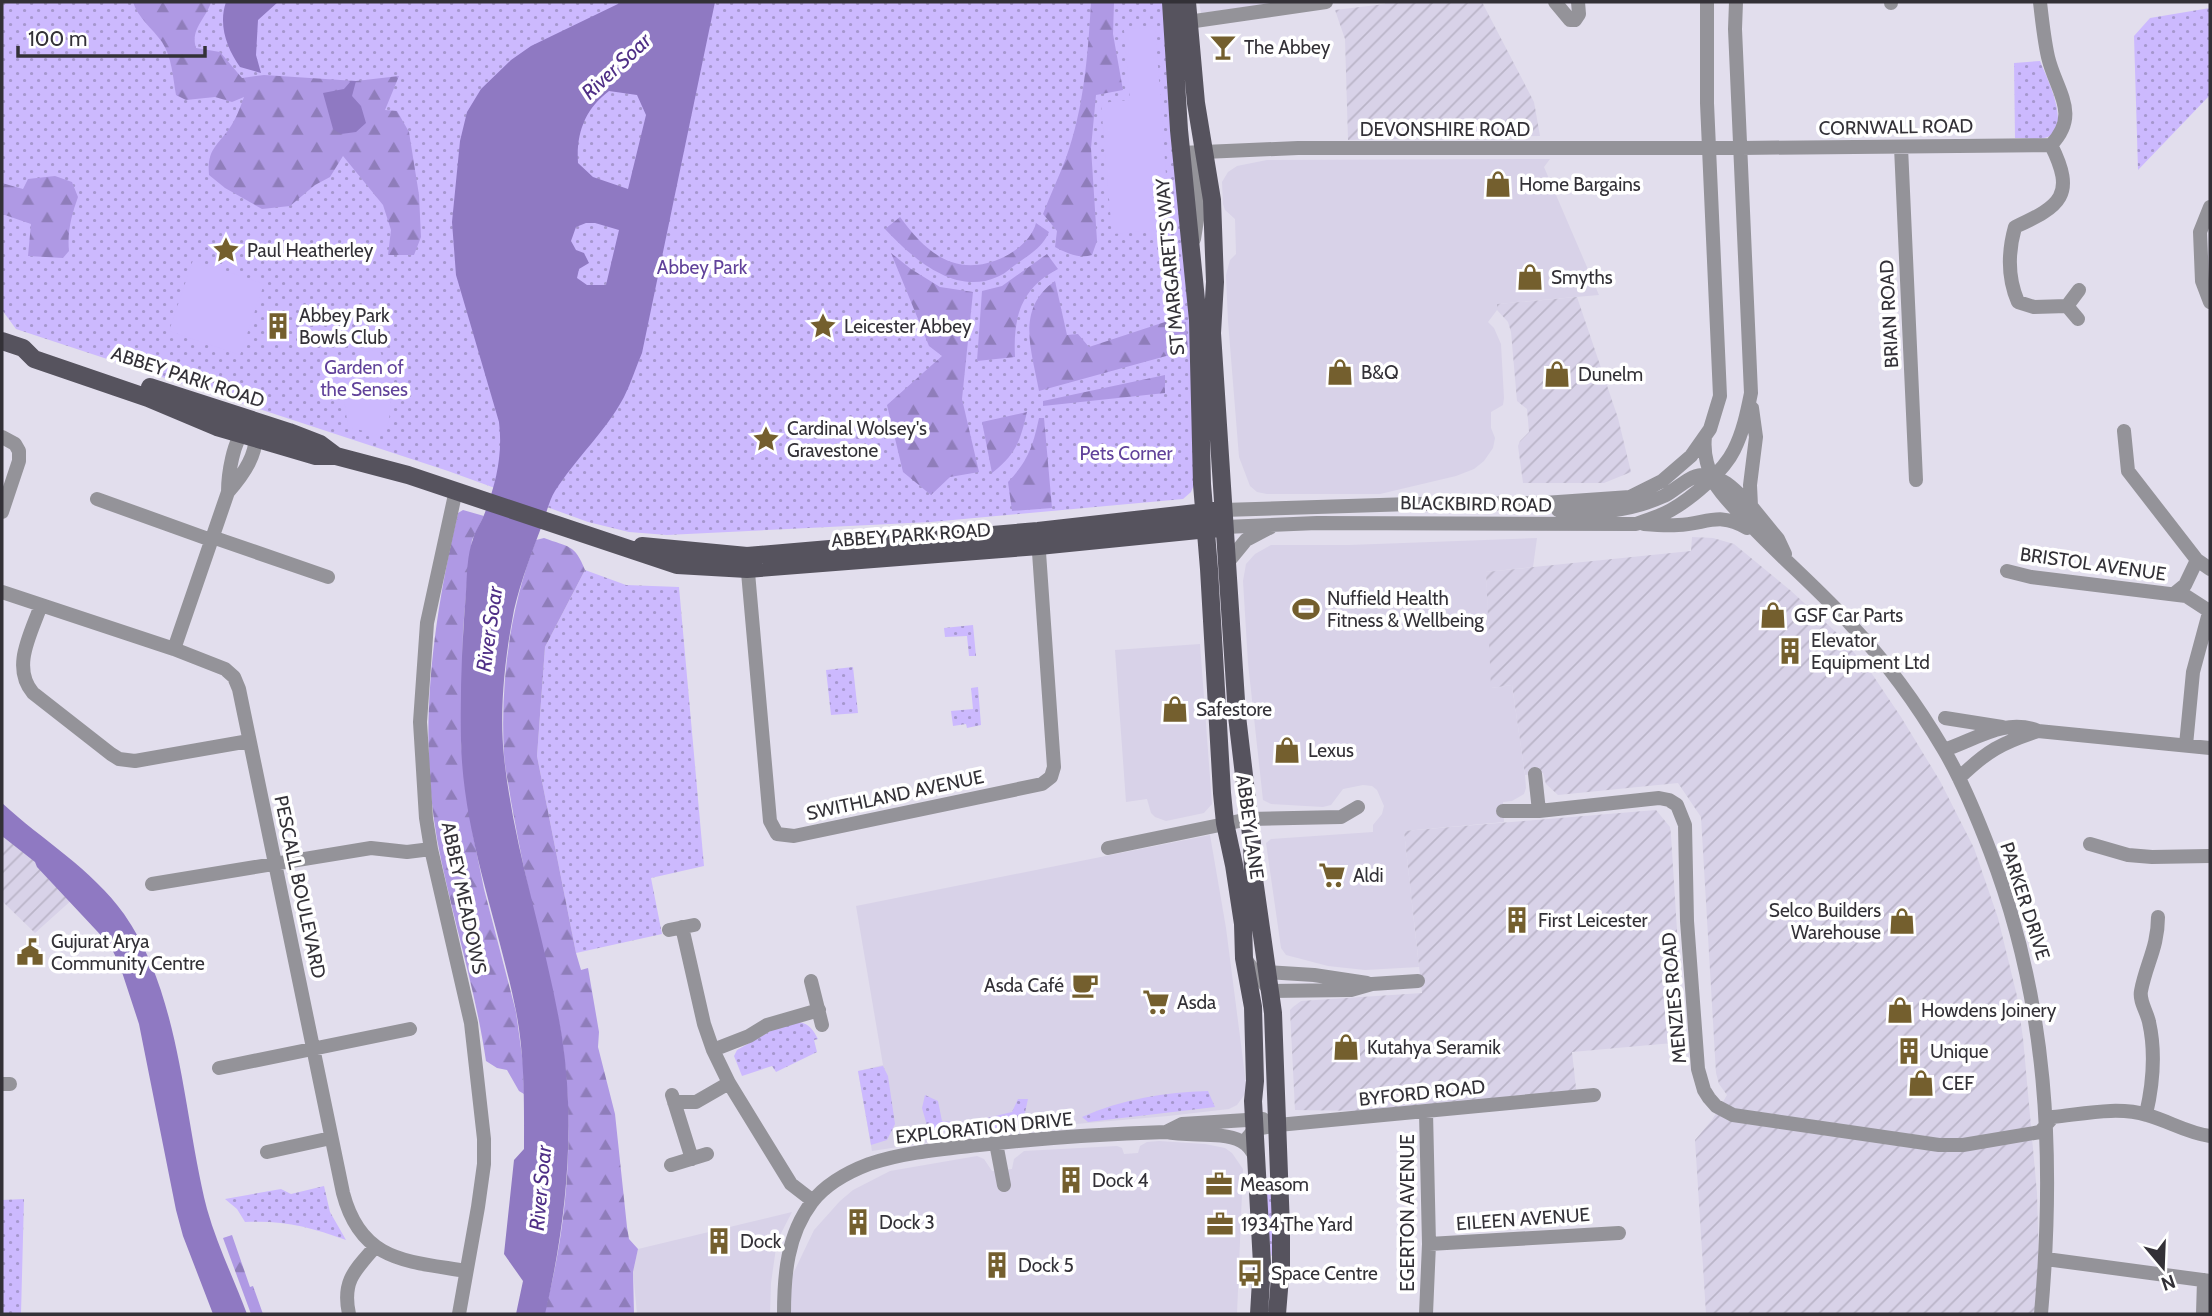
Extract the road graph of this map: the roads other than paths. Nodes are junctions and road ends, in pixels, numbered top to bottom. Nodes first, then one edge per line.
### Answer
1 (1171, 2) edge
2 (1187, 2) edge
3 (1326, 2) edge
4 (1555, 2) edge
5 (1578, 2) edge
6 (1707, 2) edge
7 (1736, 2) edge
8 (2040, 2) edge
9 (1180, 23) junction
10 (2051, 145) junction
11 (1901, 147) junction
12 (1709, 148) junction
13 (1741, 148) junction
14 (1181, 153) junction
15 (1205, 153) junction
16 (2210, 207) edge
17 (1191, 258) junction
18 (2079, 290) dead end
19 (2210, 302) edge
20 (2067, 306) junction
21 (2078, 319) dead end
22 (2, 341) edge
23 (1751, 393) junction
24 (250, 431) junction
25 (2124, 431) dead end
26 (2, 437) edge
27 (1705, 437) junction
28 (1712, 477) junction
29 (1916, 480) dead end
30 (456, 490) junction
31 (97, 499) dead end
32 (1467, 503) junction
33 (1544, 503) junction
34 (1751, 506) junction
35 (2, 512) edge
36 (1224, 519) junction
37 (1205, 521) junction
38 (1466, 523) junction
39 (1275, 524) junction
40 (1636, 524) junction
41 (1760, 536) junction
42 (1038, 538) junction
43 (212, 539) junction
44 (2197, 560) junction
45 (1228, 562) junction
46 (747, 563) junction
47 (1790, 564) junction
48 (2210, 569) edge
49 (2007, 571) dead end
50 (328, 577) dead end
51 (2, 592) edge
52 (2174, 594) junction
53 (41, 605) junction
54 (2210, 610) edge
55 (174, 649) junction
56 (1945, 718) dead end
57 (2004, 727) junction
58 (2038, 731) junction
59 (249, 741) junction
60 (2186, 745) junction
61 (2210, 748) edge
62 (1944, 750) junction
63 (1535, 774) dead end
64 (1959, 778) junction
65 (1358, 807) dead end
66 (1503, 811) dead end
67 (1539, 811) junction
68 (1249, 819) junction
69 (1225, 823) junction
70 (2090, 844) dead end
71 (1108, 848) dead end
72 (431, 849) junction
73 (2210, 856) edge
74 (275, 864) junction
75 (152, 884) dead end
76 (2158, 917) dead end
77 (682, 927) dead end
78 (1244, 958) junction
79 (811, 981) dead end
80 (1418, 981) dead end
81 (1267, 982) junction
82 (1253, 1007) junction
83 (819, 1010) junction
84 (822, 1025) dead end
85 (410, 1029) dead end
86 (313, 1048) junction
87 (713, 1050) junction
88 (219, 1068) dead end
89 (729, 1083) junction
90 (1594, 1095) dead end
91 (1426, 1112) junction
92 (2146, 1114) junction
93 (2047, 1124) junction
94 (1258, 1126) junction
95 (1166, 1132) junction
96 (2210, 1136) edge
97 (331, 1139) junction
98 (996, 1143) junction
99 (267, 1152) dead end
100 (707, 1154) dead end
101 (692, 1159) junction
102 (671, 1165) dead end
103 (1004, 1185) dead end
104 (813, 1201) junction
105 (1619, 1233) dead end
106 (1429, 1244) junction
107 (374, 1247) junction
108 (2046, 1259) junction
109 (466, 1271) junction
110 (2207, 1281) edge
111 (349, 1314) edge
112 (459, 1314) edge
113 (784, 1314) edge
114 (1259, 1314) edge
115 (1277, 1314) edge
116 (1426, 1314) edge
117 (2041, 1314) edge
118 (2203, 1314) edge

1 - 9 main road, ST MARGARET'S WAY
2 - 9 main road, ST MARGARET'S WAY
3 - 9 street
4 - 5 street
6 - 12 street, BLACKBIRD ROAD
7 - 13 street, BLACKBIRD ROAD
8 - 10 street
9 - 14 main road, ST MARGARET'S WAY
9 - 15 main road, ST MARGARET'S WAY
10 - 11 street, CORNWALL ROAD
10 - 20 street
11 - 13 street, CORNWALL ROAD
11 - 29 street, BRIAN ROAD
12 - 13 street
12 - 15 street, DEVONSHIRE ROAD
12 - 27 street, BLACKBIRD ROAD
13 - 23 street, BLACKBIRD ROAD
14 - 15 street, DEVONSHIRE ROAD
14 - 17 main road, ST MARGARET'S WAY
15 - 17 street
15 - 36 main road, ST MARGARET'S WAY
16 - 19 street
17 - 37 main road, ST MARGARET'S WAY
18 - 20 street
20 - 21 street
22 - 24 main road, ABBEY PARK ROAD
23 - 28 street, BLACKBIRD ROAD
23 - 34 street
24 - 30 main road, ABBEY PARK ROAD
24 - 43 street
25 - 44 street
26 - 35 street
27 - 28 street, PARKER DRIVE
27 - 33 street, BLACKBIRD ROAD
28 - 33 street, BLACKBIRD ROAD
28 - 34 street, PARKER DRIVE
28 - 40 street, BLACKBIRD ROAD
28 - 41 street, PARKER DRIVE
30 - 46 main road, ABBEY PARK ROAD
30 - 72 street, ABBEY MEADOWS
31 - 43 street
32 - 33 street, BLACKBIRD ROAD
32 - 36 street, BLACKBIRD ROAD
32 - 38 street
34 - 47 street, PARKER DRIVE
36 - 37 main road, ABBEY PARK ROAD
36 - 39 street, BLACKBIRD ROAD
36 - 45 main road, ABBEY LANE
37 - 42 main road, ABBEY PARK ROAD
37 - 69 main road, ABBEY LANE
38 - 39 street, BLACKBIRD ROAD
38 - 40 street, BLACKBIRD ROAD
39 - 45 street
40 - 41 street, PARKER DRIVE
41 - 47 street, PARKER DRIVE
42 - 46 main road, ABBEY PARK ROAD
42 - 46 street, SWITHLAND AVENUE
43 - 50 street
43 - 55 street
44 - 48 street
44 - 52 street, BRISTOL AVENUE
45 - 68 main road, ABBEY LANE
47 - 62 street, PARKER DRIVE
49 - 52 street, BRISTOL AVENUE
51 - 53 street, PESCALL BOULEVARD
52 - 54 street, BRISTOL AVENUE
53 - 55 street, PESCALL BOULEVARD
53 - 59 street
54 - 60 street
55 - 59 street, PESCALL BOULEVARD
56 - 57 street
57 - 58 street
57 - 62 street
58 - 60 street
58 - 64 street
59 - 74 street, PESCALL BOULEVARD
60 - 61 street
62 - 64 street, PARKER DRIVE
63 - 67 street
64 - 93 street, PARKER DRIVE
65 - 68 street
66 - 67 street, MENZIES ROAD
67 - 93 street, MENZIES ROAD
68 - 69 street
68 - 81 main road, ABBEY LANE
69 - 71 street
69 - 78 main road, ABBEY LANE
70 - 73 street
72 - 74 street
72 - 109 street, ABBEY MEADOWS
74 - 75 street
74 - 86 street, PESCALL BOULEVARD
76 - 92 street
77 - 87 street
78 - 81 street
78 - 82 main road, ABBEY LANE
79 - 83 street
80 - 81 street
81 - 82 street
81 - 94 main road, ABBEY LANE
82 - 94 main road, ABBEY LANE
83 - 84 street
83 - 87 street
85 - 86 street
86 - 88 street
86 - 97 street, PESCALL BOULEVARD
87 - 89 street
89 - 101 street
89 - 104 street
90 - 91 street, BYFORD ROAD
91 - 94 street, BYFORD ROAD
91 - 106 street, EGERTON AVENUE
92 - 93 street
92 - 96 street
93 - 108 street, PARKER DRIVE
94 - 95 street, EXPLORATION DRIVE
94 - 95 street, EXPLORATION DRIVE
94 - 114 main road, ABBEY LANE
94 - 115 main road, ABBEY LANE
95 - 98 street, EXPLORATION DRIVE
97 - 99 street
97 - 107 street, PESCALL BOULEVARD
98 - 103 street
98 - 104 street, EXPLORATION DRIVE
100 - 101 street
101 - 102 street
104 - 113 street, EXPLORATION DRIVE
105 - 106 street, EILEEN AVENUE
106 - 116 street, EGERTON AVENUE
107 - 109 street
107 - 111 street
108 - 110 street
108 - 117 street, PARKER DRIVE
109 - 112 street, ABBEY MEADOWS
110 - 118 street

